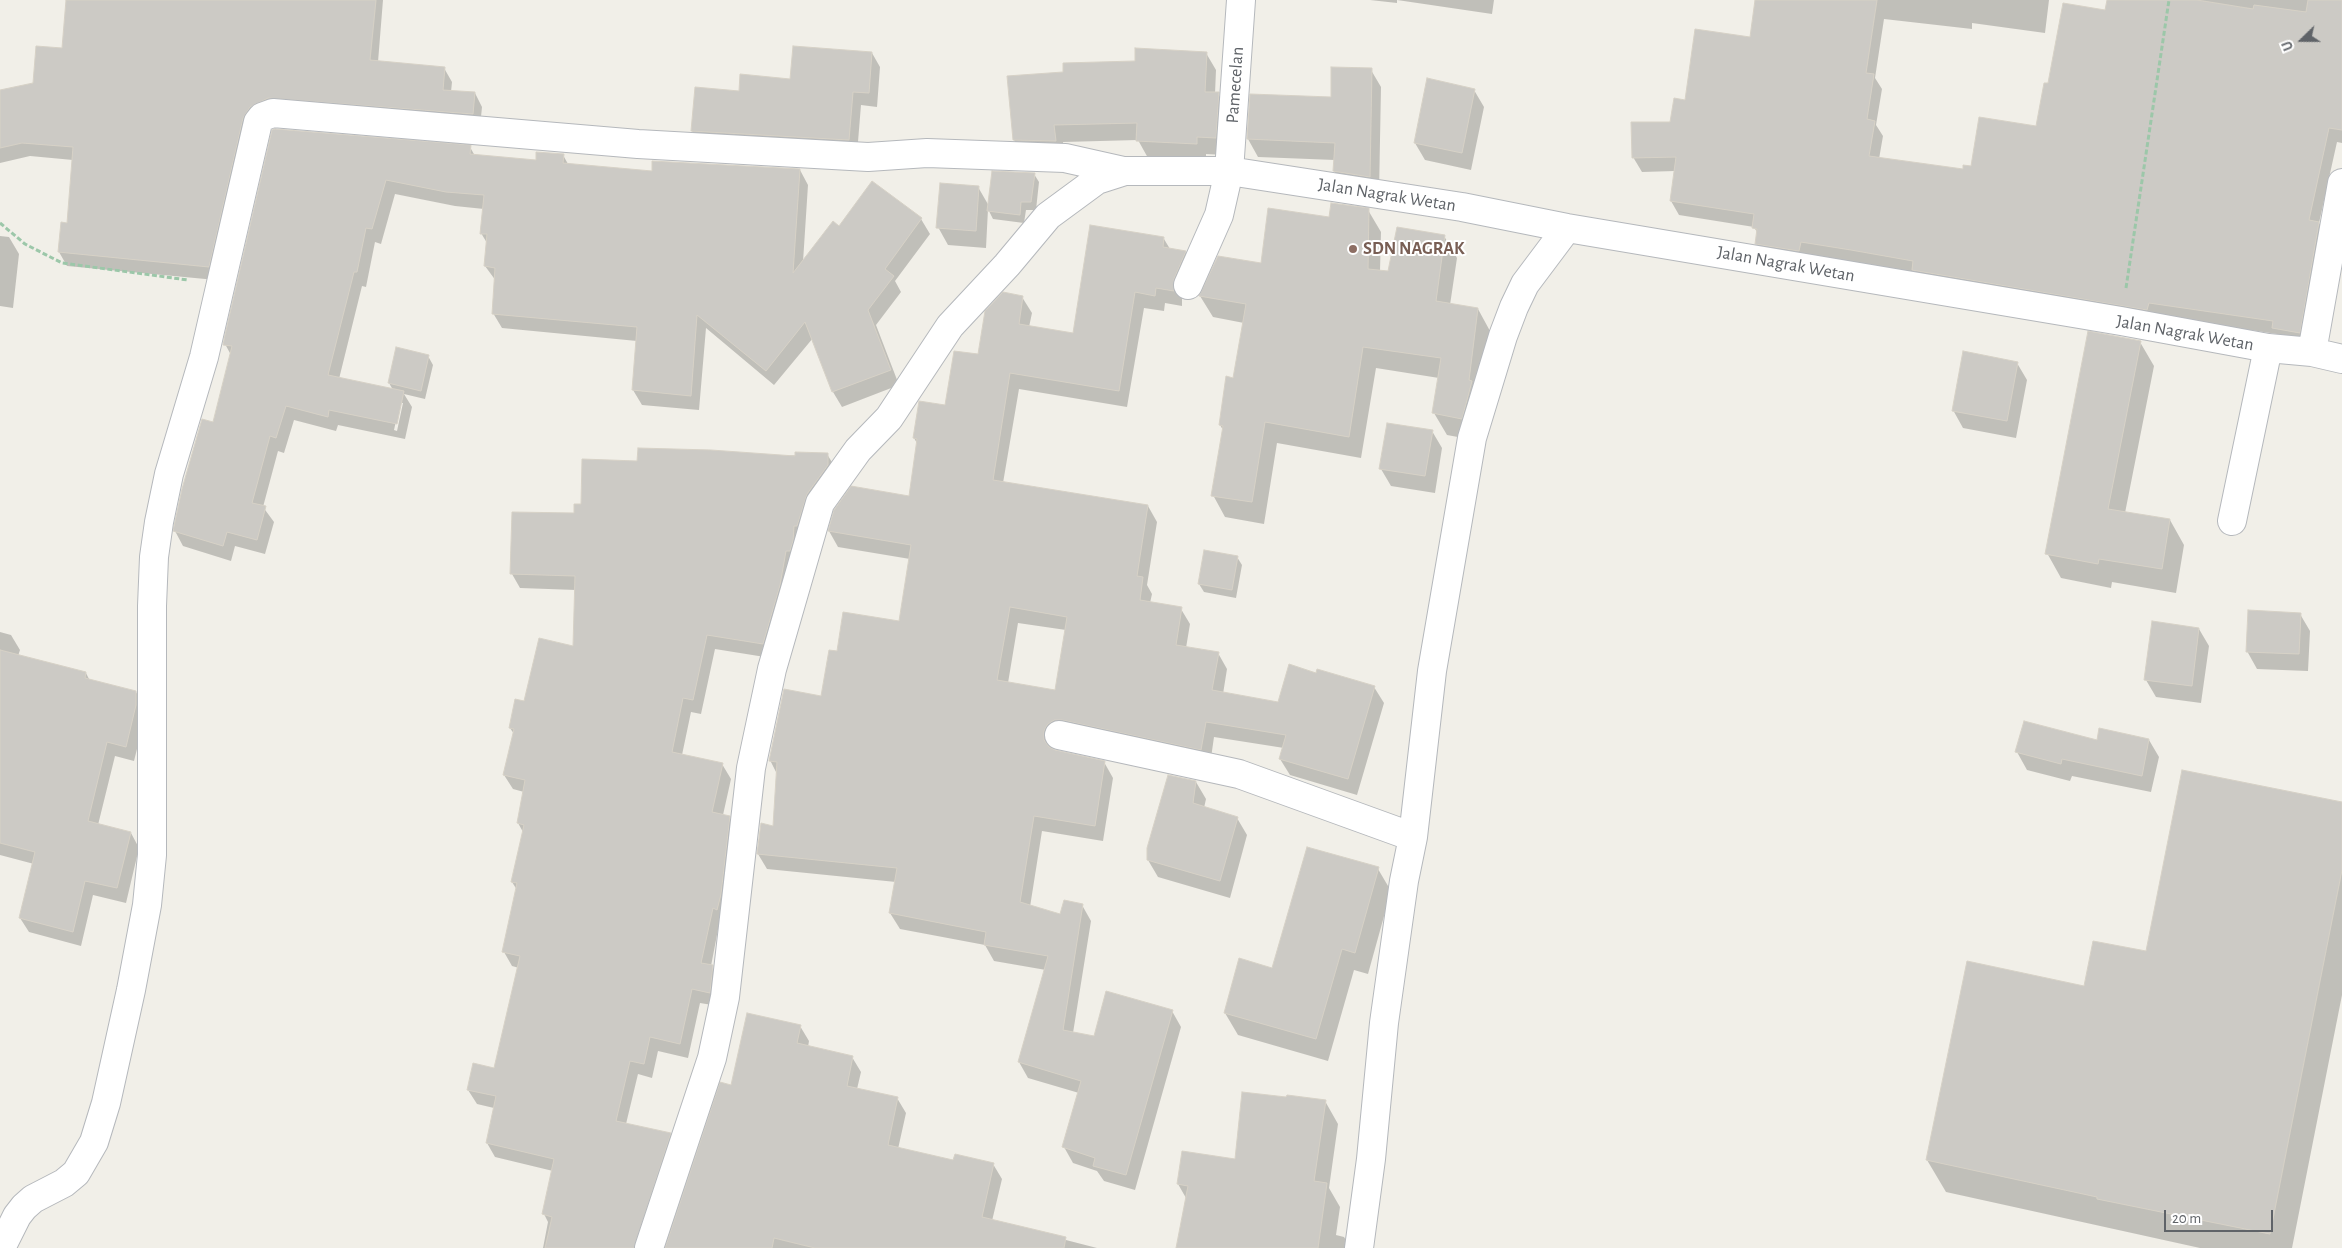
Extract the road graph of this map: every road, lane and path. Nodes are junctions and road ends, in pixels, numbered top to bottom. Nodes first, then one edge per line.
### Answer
1 (1241, 0) edge
2 (2169, 0) edge
3 (1125, 171) junction
4 (1229, 171) junction
5 (2342, 183) edge
6 (0, 223) edge
7 (1568, 228) junction
8 (221, 284) junction
9 (1188, 285) dead end
10 (2121, 321) junction
11 (2268, 348) junction
12 (2312, 352) junction
13 (2342, 359) edge
14 (2232, 521) dead end
15 (1058, 735) dead end
16 (1412, 837) junction
17 (1, 1248) edge
18 (649, 1248) edge
19 (1359, 1248) edge

1 - 4 street, Pamecelan
2 - 10 path
3 - 4 street, Jalan Nagrak Wetan
3 - 8 street
3 - 18 street
4 - 7 street, Jalan Nagrak Wetan
4 - 9 street, Pamecelan
5 - 12 street
6 - 8 path
7 - 10 street, Jalan Nagrak Wetan
7 - 16 street
8 - 17 street
10 - 11 street, Jalan Nagrak Wetan
11 - 12 street, Jalan Nagrak Wetan
11 - 14 street
12 - 13 street, Jalan Nagrak Wetan
15 - 16 street
16 - 19 street

